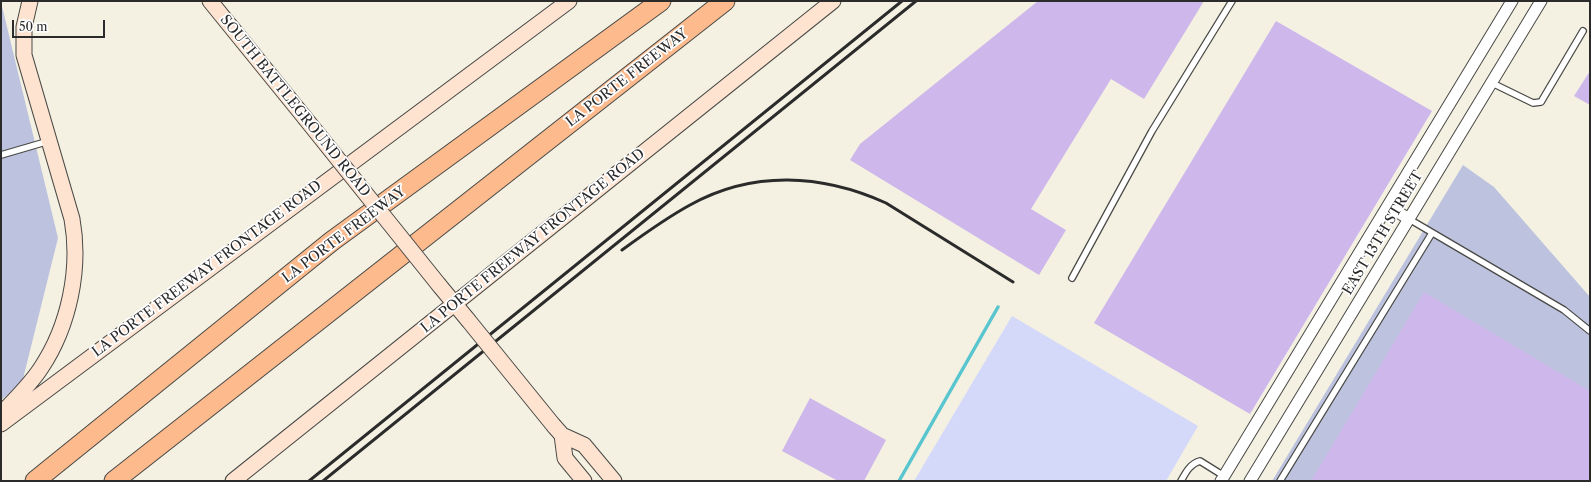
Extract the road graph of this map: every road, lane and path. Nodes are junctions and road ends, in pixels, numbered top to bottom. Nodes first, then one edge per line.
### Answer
1 (30, 1) edge
2 (210, 1) edge
3 (569, 1) edge
4 (661, 1) edge
5 (725, 1) edge
6 (833, 1) edge
7 (1232, 1) edge
8 (1512, 1) edge
9 (1541, 1) edge
10 (1584, 31) dead end
11 (1492, 83) junction
12 (50, 141) junction
13 (1, 155) edge
14 (1388, 206) junction
15 (1409, 219) junction
16 (1432, 232) junction
17 (1072, 278) dead end
18 (454, 304) junction
19 (1590, 331) edge
20 (1, 414) edge
21 (1, 424) edge
22 (558, 430) junction
23 (1223, 479) edge
24 (35, 481) edge
25 (114, 481) edge
26 (233, 481) edge
27 (584, 481) edge
28 (614, 481) edge
29 (1181, 481) edge
30 (1250, 481) edge
31 (1280, 481) edge

1 - 12 main road
2 - 18 main road, SOUTH BATTLEGROUND ROAD, bridge
3 - 21 main road, LA PORTE FREEWAY FRONTAGE ROAD
4 - 24 highway, LA PORTE FREEWAY
5 - 25 highway, LA PORTE FREEWAY
6 - 18 main road, LA PORTE FREEWAY FRONTAGE ROAD
7 - 17 lane
8 - 14 street, EAST 13TH STREET
9 - 11 street, EAST 13TH STREET
10 - 11 lane
11 - 15 street, EAST 13TH STREET
12 - 13 lane
12 - 20 main road
14 - 15 street
14 - 23 street, EAST 13TH STREET
15 - 16 lane
15 - 30 street, EAST 13TH STREET
16 - 19 lane
16 - 31 lane
18 - 22 main road, SOUTH BATTLEGROUND ROAD, bridge
18 - 26 main road, LA PORTE FREEWAY FRONTAGE ROAD
22 - 27 main road
22 - 28 main road, SOUTH BATTLEGROUND ROAD
23 - 29 lane

